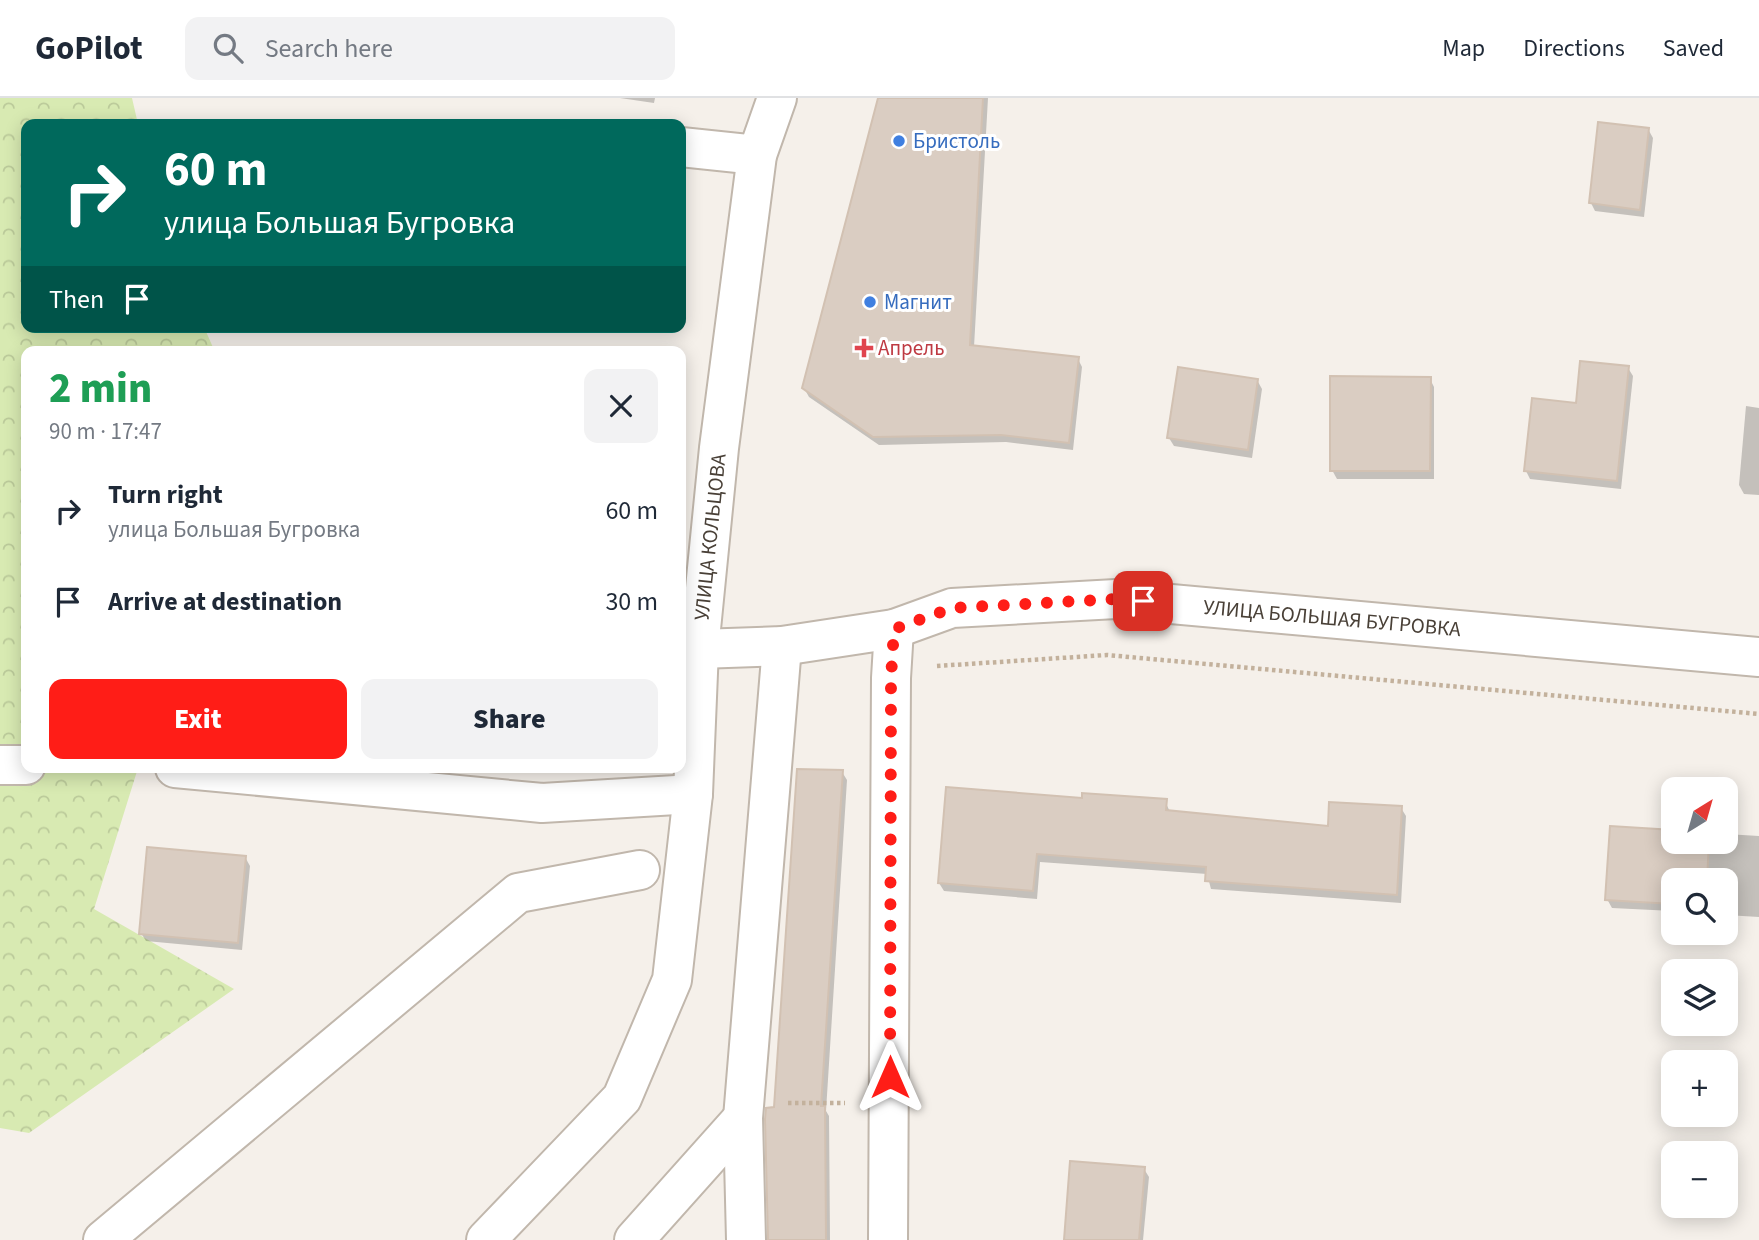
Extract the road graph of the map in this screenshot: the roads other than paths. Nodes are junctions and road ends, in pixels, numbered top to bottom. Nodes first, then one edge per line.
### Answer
1 (777, 98) edge
2 (686, 148) edge
3 (757, 155) junction
4 (894, 629) junction
5 (782, 646) junction
6 (699, 649) junction
7 (1759, 657) edge
8 (0, 765) edge
9 (21, 765) edge
10 (227, 773) edge
11 (693, 794) junction
12 (640, 870) dead end
13 (744, 1110) junction
14 (103, 1240) edge
15 (486, 1240) edge
16 (634, 1240) edge
17 (746, 1240) edge
18 (888, 1240) edge

1 - 3 street, УЛИЦА КОЛЬЦОВА
2 - 3 street
3 - 6 street, УЛИЦА КОЛЬЦОВА
4 - 5 street, УЛИЦА БОЛЬШАЯ БУГРОВКА
4 - 7 street, УЛИЦА БОЛЬШАЯ БУГРОВКА
4 - 18 street
5 - 6 street, УЛИЦА БОЛЬШАЯ БУГРОВКА
5 - 13 street
6 - 11 street, УЛИЦА КОЛЬЦОВА
8 - 9 street
10 - 11 street
11 - 15 street, УЛИЦА КОЛЬЦОВА
12 - 14 street
13 - 16 street
13 - 17 street

